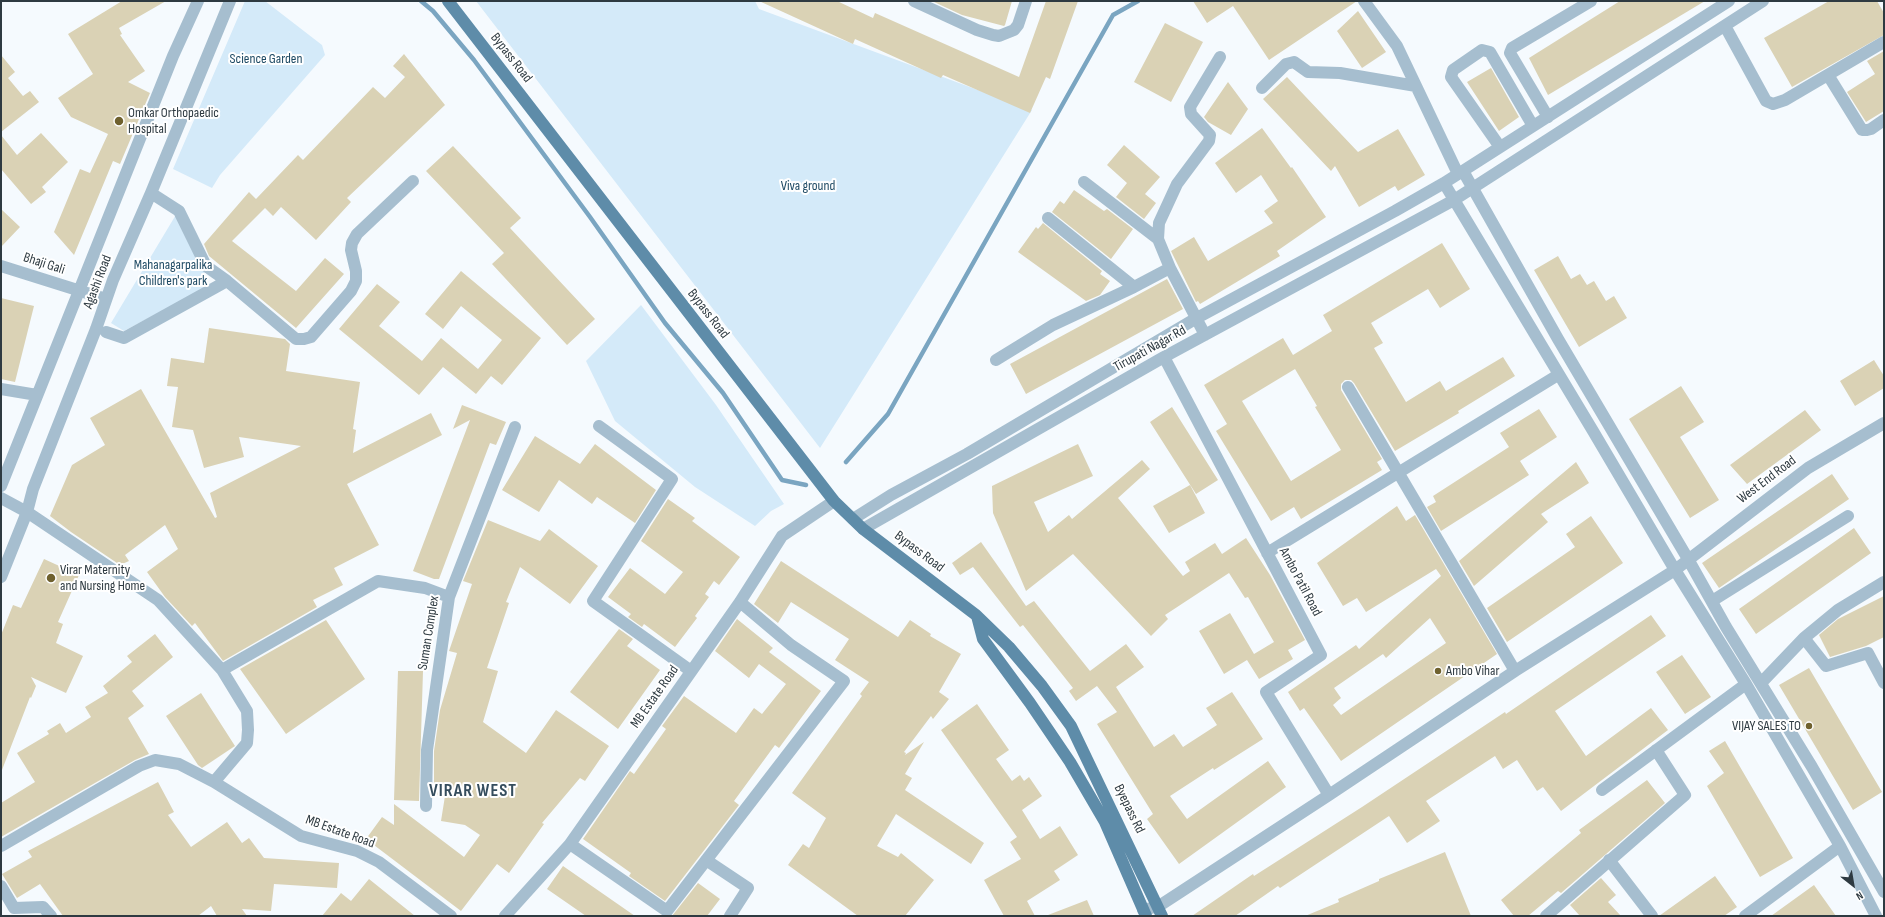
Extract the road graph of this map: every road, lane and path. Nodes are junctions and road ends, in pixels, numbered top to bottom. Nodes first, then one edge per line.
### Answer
1 (198, 1) edge
2 (230, 1) edge
3 (448, 1) edge
4 (914, 1) edge
5 (1026, 1) edge
6 (1364, 1) edge
7 (1591, 1) edge
8 (1729, 1) edge
9 (1763, 1) edge
10 (1725, 26) junction
11 (1884, 42) edge
12 (1220, 57) dead end
13 (1828, 75) junction
14 (1416, 86) junction
15 (1262, 88) dead end
16 (1548, 117) junction
17 (1884, 120) edge
18 (1533, 126) junction
19 (1500, 147) junction
20 (1460, 172) junction
21 (413, 181) dead end
22 (1084, 182) dead end
23 (1444, 183) junction
24 (1472, 188) junction
25 (151, 193) junction
26 (1454, 200) junction
27 (1048, 218) dead end
28 (1158, 239) junction
29 (1, 266) edge
30 (1170, 268) junction
31 (227, 281) junction
32 (1134, 287) junction
33 (78, 291) junction
34 (106, 299) junction
35 (1195, 319) junction
36 (106, 332) dead end
37 (1205, 336) junction
38 (1164, 357) junction
39 (996, 360) dead end
40 (1558, 374) junction
41 (1348, 386) dead end
42 (1, 389) edge
43 (37, 395) junction
44 (1601, 411) junction
45 (1586, 420) junction
46 (1884, 423) edge
47 (599, 426) dead end
48 (515, 427) dead end
49 (1399, 473) junction
50 (1, 486) edge
51 (1, 498) edge
52 (834, 501) junction
53 (28, 512) junction
54 (1848, 516) dead end
55 (853, 519) junction
56 (863, 529) junction
57 (1267, 553) junction
58 (1688, 559) junction
59 (1675, 570) junction
60 (1, 577) edge
61 (1884, 582) edge
62 (449, 596) junction
63 (1712, 601) junction
64 (740, 602) junction
65 (976, 615) junction
66 (1804, 638) junction
67 (222, 670) junction
68 (691, 671) junction
69 (1514, 671) junction
70 (1761, 683) junction
71 (1884, 683) edge
72 (1746, 684) junction
73 (1072, 726) joint
74 (1656, 750) junction
75 (214, 782) junction
76 (1602, 790) dead end
77 (1329, 795) junction
78 (426, 806) dead end
79 (570, 844) junction
80 (1, 846) edge
81 (1840, 846) junction
82 (706, 860) junction
83 (1610, 860) junction
84 (1, 886) edge
85 (1884, 892) edge
86 (1160, 911) edge
87 (1144, 913) edge
88 (1871, 914) edge
89 (50, 916) edge
90 (451, 916) edge
91 (505, 916) edge
92 (730, 916) edge
93 (1546, 916) edge
94 (1652, 916) edge
95 (1745, 916) edge

1 - 33 street, Agashi Road
2 - 25 street, Agashi Road
3 - 52 main road, Bypass Road
4 - 5 street
6 - 14 street
7 - 16 street
8 - 16 street
9 - 10 street, Tirupati Nagar Rd
10 - 13 street
10 - 24 street, Tirupati Nagar Rd
11 - 13 street
12 - 28 street
13 - 17 street
14 - 15 street
14 - 20 street
16 - 18 street
18 - 19 street
18 - 19 street
19 - 20 street
20 - 23 street
20 - 24 street
21 - 31 street
22 - 28 street
23 - 26 street
23 - 35 street
24 - 26 street, Tirupati Nagar Rd
24 - 44 street
25 - 31 street
25 - 34 street, Agashi Road
26 - 37 street, Tirupati Nagar Rd
26 - 40 street
27 - 32 street
28 - 30 street
29 - 33 street, Bhaji Gali
30 - 32 street
30 - 35 street
31 - 36 street
32 - 39 street
33 - 34 street, Bhaji Gali
33 - 43 street, Agashi Road
34 - 53 street, Agashi Road
35 - 37 street
35 - 55 street
37 - 38 street, Tirupati Nagar Rd
38 - 56 street, Tirupati Nagar Rd
38 - 57 street, Ambo Patil Road
40 - 45 street
40 - 49 street
41 - 49 street
42 - 43 street
43 - 50 street, Agashi Road
44 - 45 street
44 - 58 street
45 - 59 street
46 - 58 street, West End Road
47 - 68 street
48 - 62 street, Suman Complex
49 - 57 street
49 - 69 street
51 - 53 street
52 - 55 main road, Bypass Road
52 - 64 street, MB Estate Road
53 - 60 street, Agashi Road
53 - 67 street
54 - 63 street
55 - 56 main road, Bypass Road
56 - 65 main road, Bypass Road
57 - 77 street, Ambo Patil Road
58 - 59 street, West End Road
58 - 63 street
59 - 69 street, West End Road
59 - 72 street
61 - 66 street
62 - 67 street
62 - 78 street, Suman Complex
63 - 70 street
64 - 68 street, MB Estate Road
64 - 82 street
65 - 73 main road, Bypass Road
65 - 87 main road
66 - 70 street
66 - 71 street
67 - 75 street
68 - 79 street, MB Estate Road
69 - 77 street, West End Road
70 - 85 street
72 - 74 street
72 - 81 street
73 - 86 main road, Byepass Rd
74 - 76 street
74 - 83 street
75 - 80 street, MB Estate Road
75 - 90 street, MB Estate Road
77 - 86 street, West End Road
79 - 82 street
79 - 91 street, MB Estate Road
81 - 88 street
81 - 95 street
82 - 92 street
83 - 93 street
83 - 94 street
84 - 89 street
86 - 87 street, West End Road

